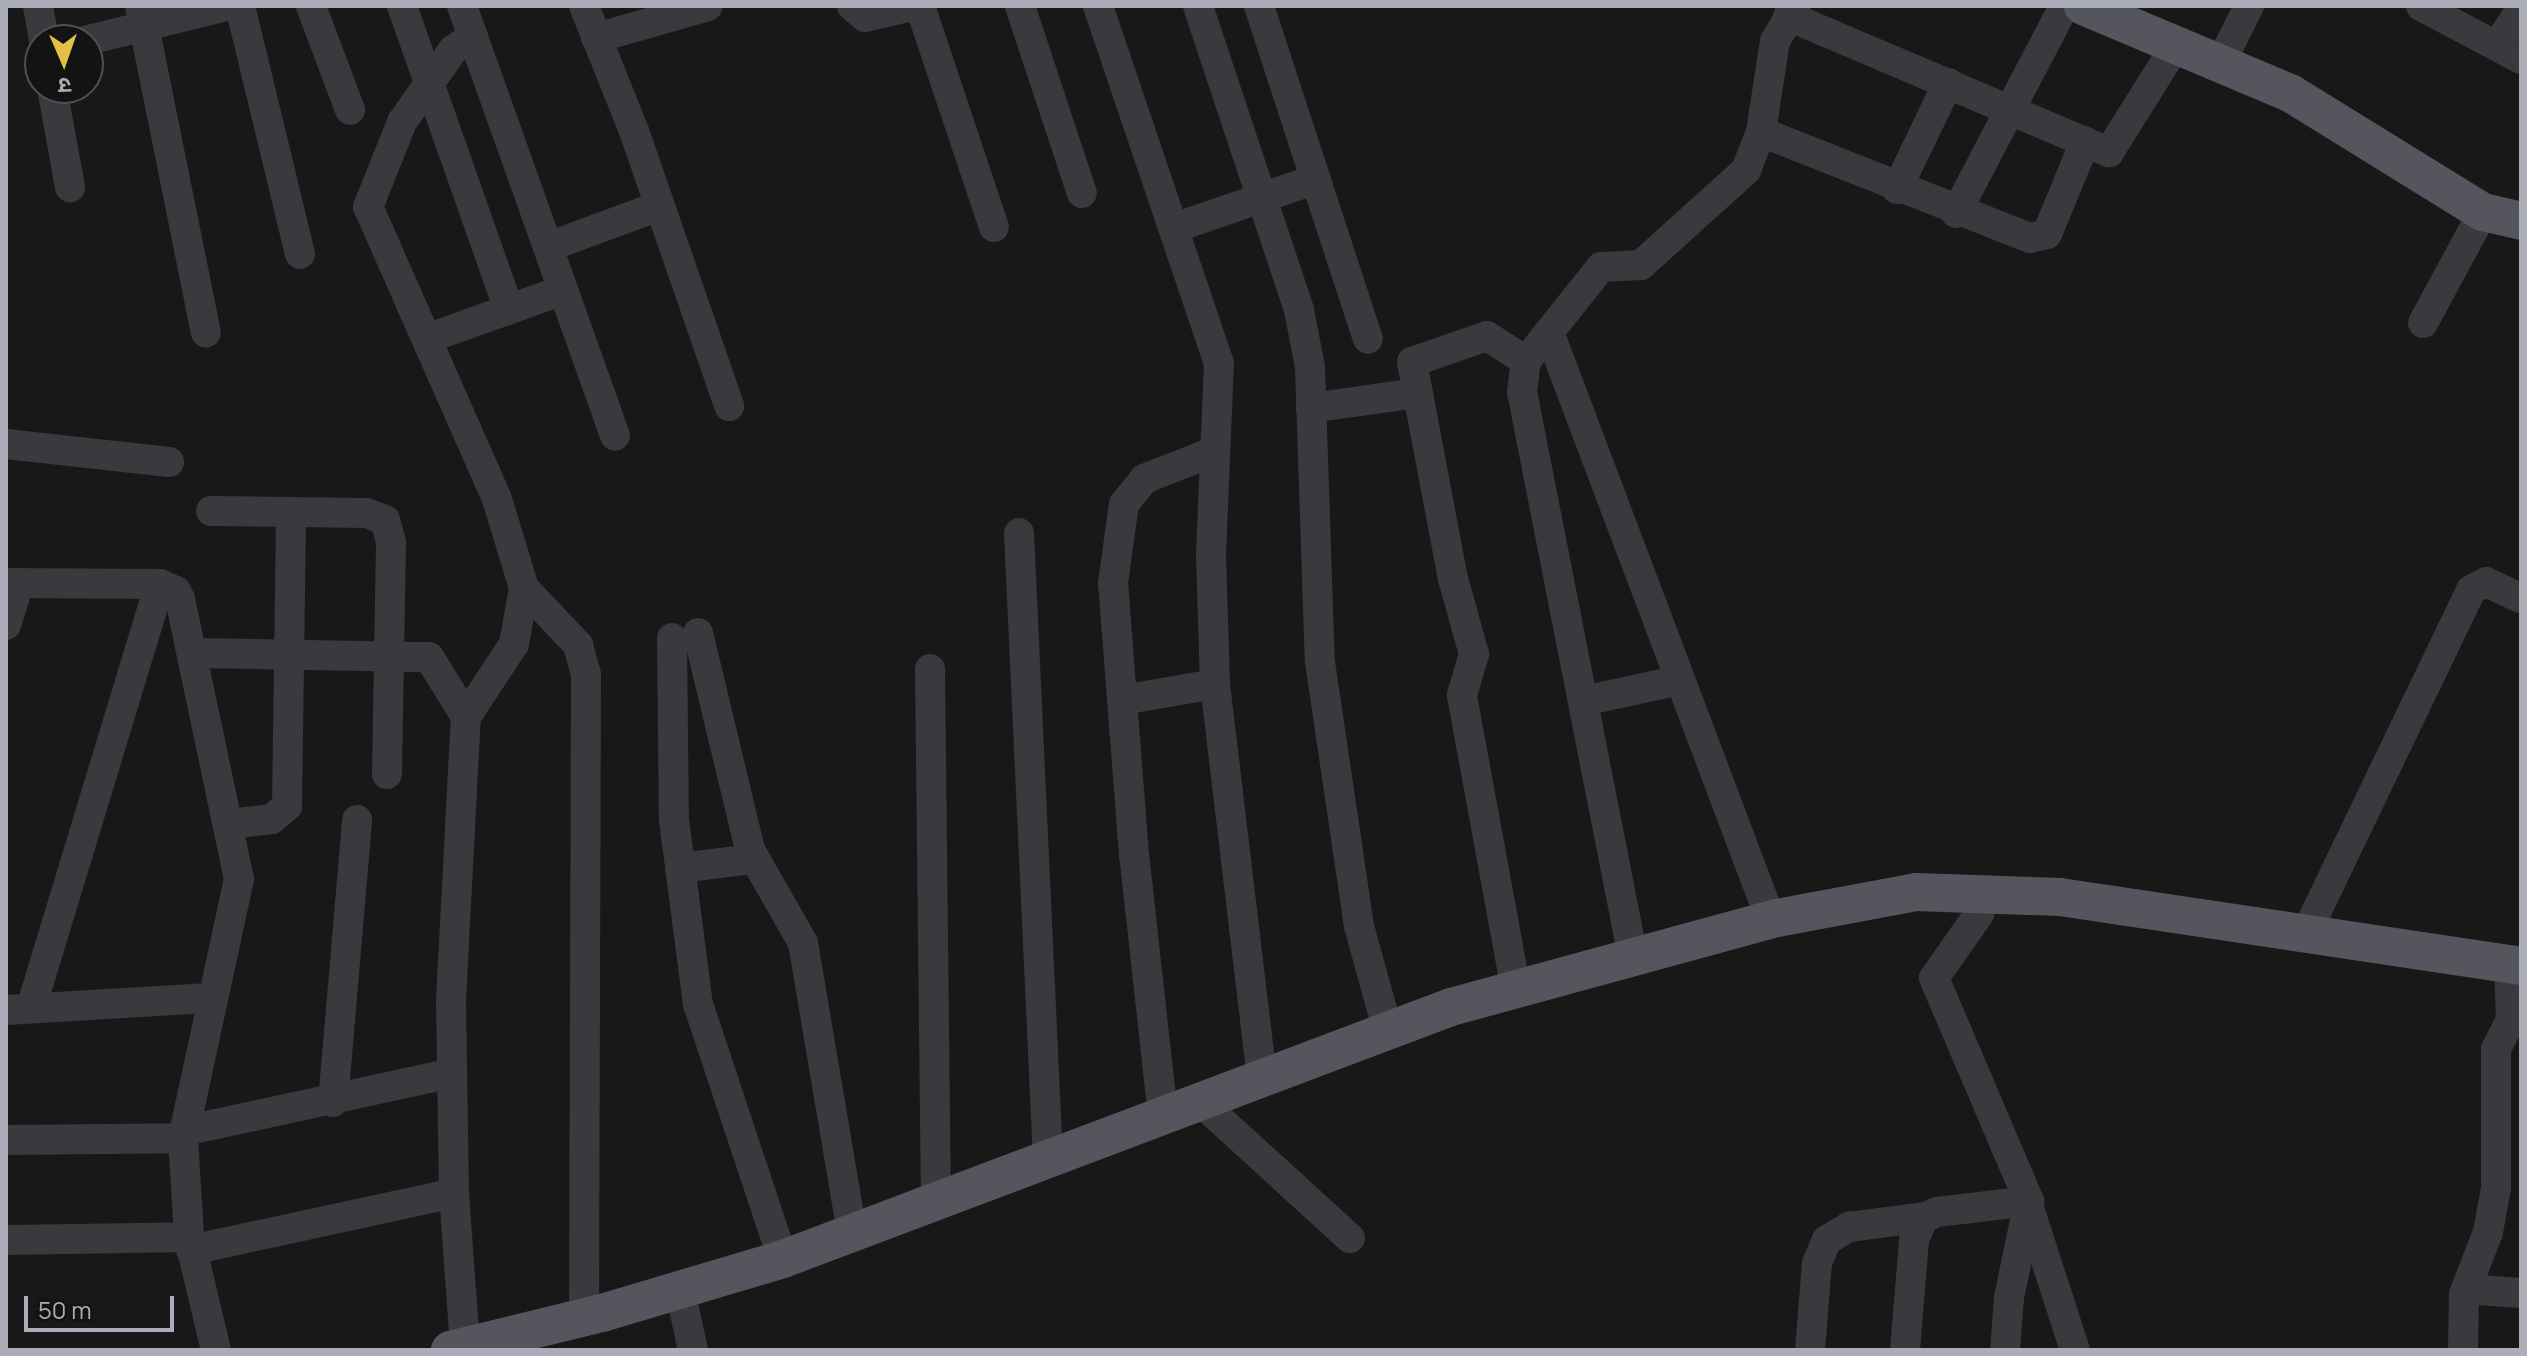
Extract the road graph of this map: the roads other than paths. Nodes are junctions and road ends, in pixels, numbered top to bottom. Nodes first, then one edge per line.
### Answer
1 (226, 6) edge
2 (240, 6) edge
3 (311, 6) edge
4 (402, 6) edge
5 (462, 6) edge
6 (584, 6) edge
7 (708, 6) edge
8 (852, 6) edge
9 (912, 6) edge
10 (920, 6) edge
11 (1020, 6) edge
12 (1098, 6) edge
13 (1198, 6) edge
14 (1259, 6) edge
15 (2064, 6) edge
16 (2083, 6) edge
17 (2249, 6) edge
18 (2421, 6) edge
19 (2521, 9) edge
20 (670, 11) edge
21 (1792, 11) edge
22 (142, 16) edge
23 (104, 33) edge
24 (473, 36) junction
25 (596, 38) junction
26 (2176, 45) junction
27 (2509, 53) edge
28 (2220, 64) junction
29 (431, 81) junction
30 (1948, 83) junction
31 (55, 104) edge
32 (2010, 109) junction
33 (350, 110) dead end
34 (1761, 132) junction
35 (2085, 142) junction
36 (1316, 179) junction
37 (70, 187) dead end
38 (1897, 189) junction
39 (1082, 193) dead end
40 (1261, 198) junction
41 (659, 206) junction
42 (2483, 212) junction
43 (1956, 213) junction
44 (2521, 221) edge
45 (994, 227) dead end
46 (1174, 228) junction
47 (548, 247) junction
48 (300, 254) dead end
49 (563, 290) junction
50 (509, 310) junction
51 (2423, 323) dead end
52 (206, 332) dead end
53 (1549, 332) junction
54 (429, 338) junction
55 (1368, 339) dead end
56 (1526, 361) junction
57 (1418, 393) junction
58 (729, 406) dead end
59 (1311, 408) junction
60 (615, 436) dead end
61 (6, 444) edge
62 (1215, 451) junction
63 (169, 462) dead end
64 (211, 511) dead end
65 (291, 512) junction
66 (1019, 533) dead end
67 (13, 583) edge
68 (160, 584) junction
69 (524, 588) junction
70 (2521, 598) edge
71 (6, 625) edge
72 (290, 652) junction
73 (192, 653) junction
74 (388, 654) junction
75 (930, 669) dead end
76 (1680, 680) junction
77 (1215, 684) junction
78 (1122, 700) junction
79 (1583, 701) junction
80 (466, 717) junction
81 (387, 774) dead end
82 (357, 820) dead end
83 (229, 824) junction
84 (753, 859) junction
85 (680, 868) junction
86 (1983, 894) junction
87 (1771, 920) junction
88 (2307, 931) junction
89 (1633, 957) junction
90 (2515, 966) edge
91 (1516, 990) junction
92 (210, 998) junction
93 (18, 1009) edge
94 (1388, 1031) junction
95 (452, 1073) junction
96 (1262, 1079) junction
97 (333, 1102) junction
98 (1203, 1104) junction
99 (1163, 1116) junction
100 (183, 1135) junction
101 (6, 1140) edge
102 (1048, 1160) junction
103 (454, 1193) junction
104 (936, 1203) junction
105 (2030, 1205) junction
106 (1926, 1217) junction
107 (852, 1234) junction
108 (1350, 1238) dead end
109 (6, 1240) edge
110 (190, 1244) junction
111 (783, 1259) junction
112 (2466, 1289) junction
113 (680, 1290) junction
114 (2521, 1293) edge
115 (584, 1317) junction
116 (473, 1347) edge
117 (216, 1350) edge
118 (693, 1350) edge
119 (1810, 1350) edge
120 (1905, 1350) edge
121 (2005, 1350) edge
122 (2075, 1350) edge
123 (2463, 1350) edge

1 - 22 street
2 - 48 street
3 - 33 street
4 - 29 street
5 - 24 street
6 - 25 street
7 - 20 street
8 - 9 street
10 - 45 street
11 - 39 street
12 - 46 street
13 - 40 street
14 - 36 street
15 - 32 street
16 - 26 main road
17 - 28 street
18 - 27 street
19 - 27 street
20 - 25 street
21 - 30 street
21 - 34 street
22 - 23 street
22 - 52 street
24 - 29 street
24 - 47 street
25 - 41 street
26 - 28 main road
26 - 35 street
28 - 42 main road
29 - 50 street
29 - 54 street
30 - 32 street
30 - 38 street
31 - 37 street
32 - 35 street
32 - 43 street
34 - 38 street
34 - 53 street
35 - 43 street
36 - 40 street
36 - 55 street
38 - 43 street
40 - 46 street
40 - 59 street
41 - 47 street
41 - 58 street
42 - 44 main road
42 - 51 street
46 - 62 street
47 - 49 street
49 - 50 street
49 - 60 street
50 - 54 street
53 - 56 street
53 - 76 street
54 - 69 street
56 - 57 street
56 - 79 street
57 - 59 street
57 - 91 street
59 - 94 street
61 - 63 street
62 - 77 street
62 - 78 street
64 - 65 street
65 - 72 street
65 - 74 street
66 - 102 street
67 - 68 street
67 - 71 street
68 - 73 street
68 - 93 street
69 - 80 street
69 - 115 street
70 - 88 street
72 - 73 street
72 - 74 street
72 - 83 street
73 - 83 street
74 - 80 street
74 - 81 street
75 - 104 street
76 - 79 street
76 - 87 street
77 - 78 street
77 - 96 street
78 - 99 street
79 - 89 street
80 - 95 street
82 - 97 street
83 - 92 street
84 - 85 street
84 - 85 street
84 - 107 street
85 - 111 street
86 - 87 main road
86 - 88 main road
86 - 105 street
87 - 89 main road
88 - 90 main road
89 - 91 main road
90 - 112 street
91 - 94 main road
92 - 93 street
92 - 100 street
94 - 96 main road
95 - 97 street
95 - 103 street
96 - 98 main road
97 - 100 street
98 - 99 main road
98 - 108 street
99 - 102 main road
100 - 101 street
100 - 110 street
102 - 104 main road
103 - 110 street
103 - 116 street
104 - 107 main road
105 - 106 street
105 - 121 street
105 - 122 street
106 - 119 street
106 - 120 street
107 - 111 main road
109 - 110 street
110 - 117 street
111 - 113 main road
112 - 114 street
112 - 123 street
113 - 115 main road
113 - 118 street
115 - 116 main road

